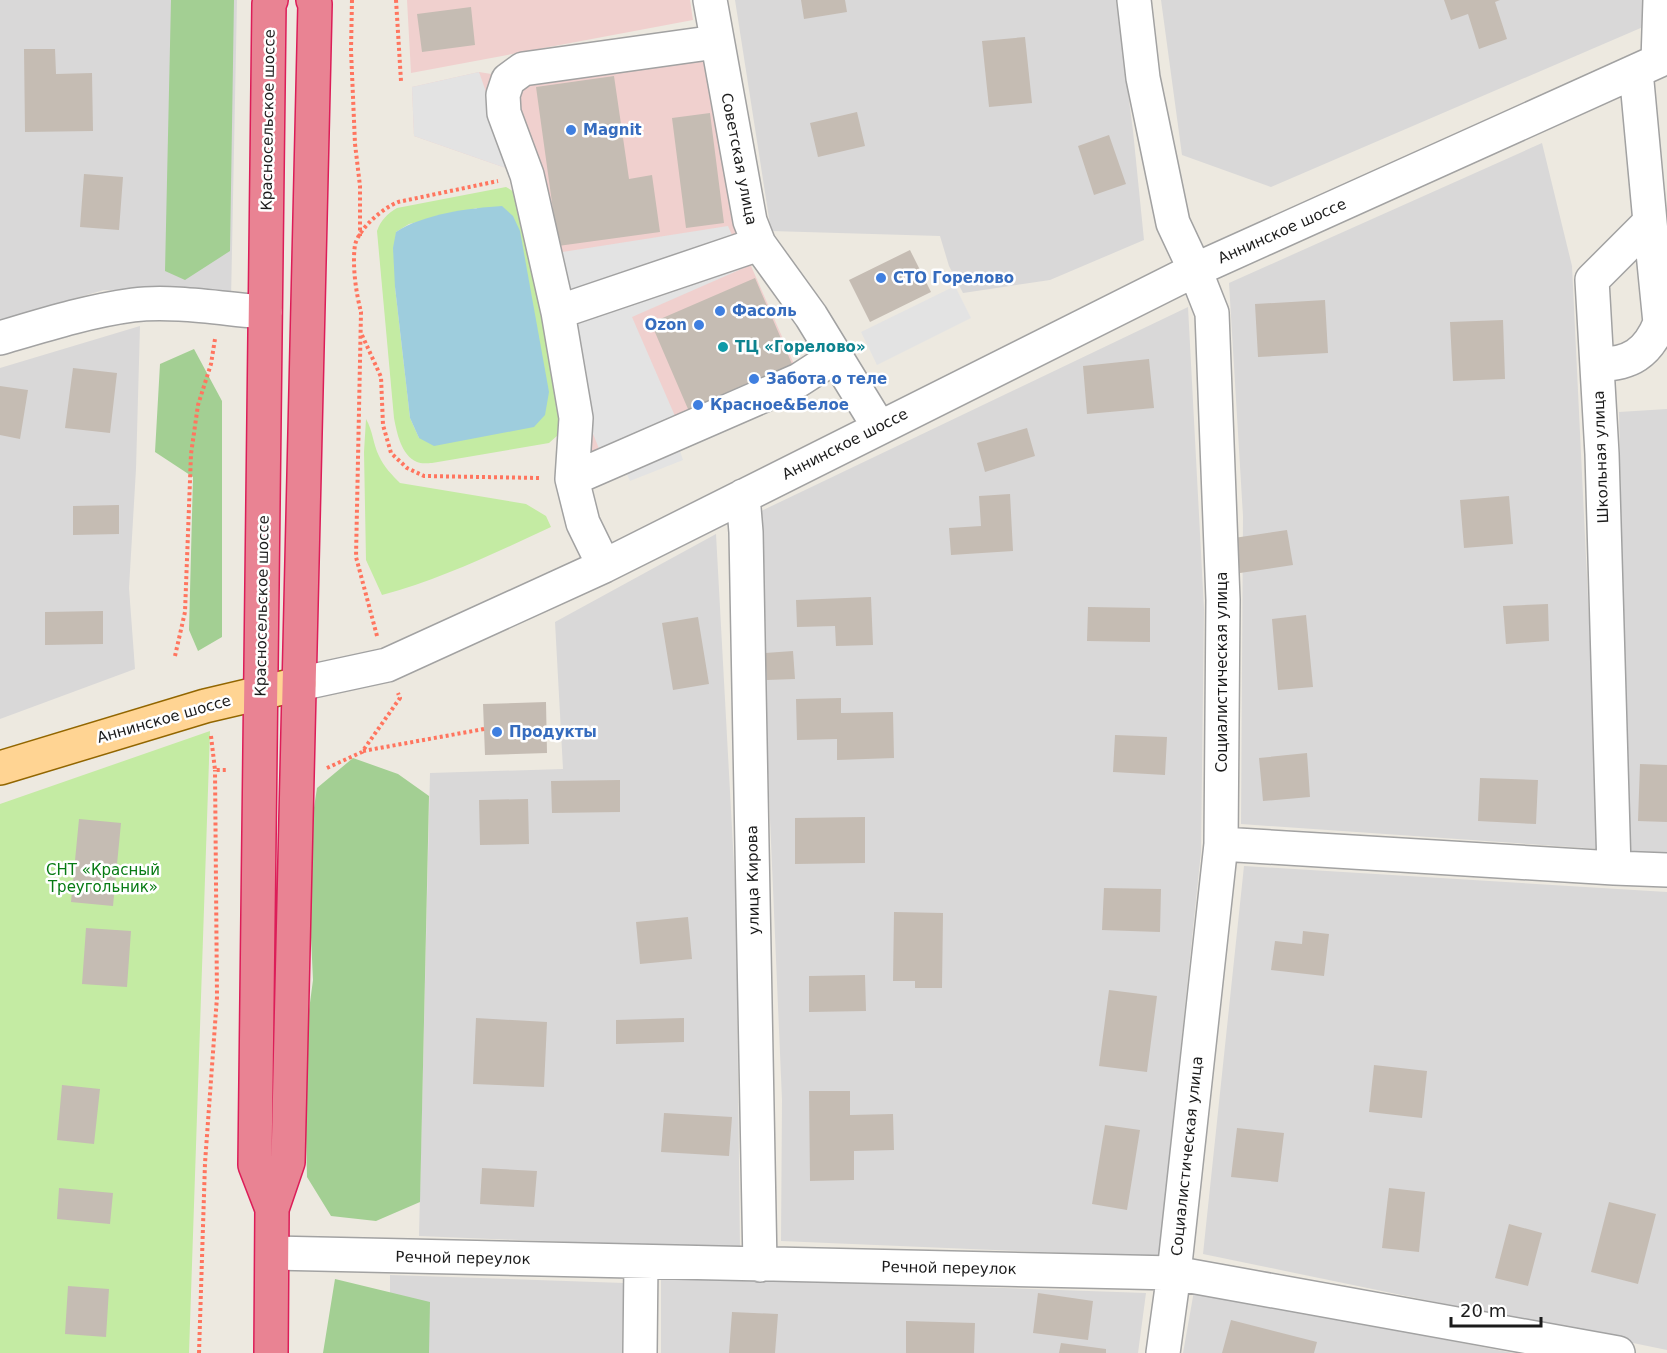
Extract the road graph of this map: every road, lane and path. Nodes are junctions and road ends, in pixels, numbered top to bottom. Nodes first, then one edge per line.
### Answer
1 (271, 0) edge
2 (313, 0) edge
3 (352, 0) edge
4 (396, 0) edge
5 (710, 0) edge
6 (1134, 0) edge
7 (1660, 0) edge
8 (716, 42) junction
9 (1654, 63) edge
10 (401, 81) dead end
11 (527, 175) junction
12 (1650, 222) junction
13 (360, 236) junction
14 (759, 244) junction
15 (1195, 270) junction
16 (217, 308) junction
17 (266, 312) junction
18 (558, 312) junction
19 (360, 332) junction
20 (0, 338) edge
21 (836, 356) junction
22 (1597, 364) junction
23 (879, 427) junction
24 (572, 479) junction
25 (742, 496) junction
26 (603, 566) junction
27 (378, 637) dead end
28 (175, 656) dead end
29 (299, 684) junction
30 (395, 687) dead end
31 (261, 693) junction
32 (209, 729) dead end
33 (484, 729) dead end
34 (362, 752) junction
35 (0, 768) edge
36 (215, 770) junction
37 (237, 770) dead end
38 (321, 771) dead end
39 (1221, 844) junction
40 (1614, 868) junction
41 (1667, 870) edge
42 (273, 1209) junction
43 (273, 1253) junction
44 (641, 1262) junction
45 (760, 1265) junction
46 (1174, 1273) junction
47 (199, 1353) edge
48 (272, 1353) edge
49 (640, 1353) edge
50 (1163, 1353) edge
51 (1618, 1353) edge

1 - 17 highway, Красносельское шоссе
2 - 29 highway, Красносельское шоссе
3 - 13 path
4 - 10 path
5 - 8 street, Советская улица
6 - 15 street, Социалистическая улица
7 - 9 street
8 - 11 street
8 - 14 street, Советская улица
9 - 12 street
9 - 15 street, Аннинское шоссе
11 - 13 path
11 - 18 street
12 - 22 street, Школьная улица
12 - 22 street
13 - 19 path
14 - 18 street
14 - 21 street, Советская улица
15 - 23 street, Аннинское шоссе
15 - 39 street, Социалистическая улица
16 - 17 street
16 - 20 street
16 - 28 path
17 - 31 highway, Красносельское шоссе
18 - 24 street
19 - 24 path
19 - 27 path
21 - 23 street, Советская улица
21 - 24 street
22 - 40 street, Школьная улица
23 - 25 street, Аннинское шоссе
24 - 26 street
25 - 26 street, Аннинское шоссе
25 - 45 street, улица Кирова
26 - 29 street, Аннинское шоссе
29 - 31 main road, Аннинское шоссе
29 - 42 highway, Красносельское шоссе
30 - 34 path
31 - 35 main road, Аннинское шоссе
31 - 42 highway, Красносельское шоссе
32 - 36 path
33 - 34 path
34 - 38 path
36 - 37 path
36 - 47 path
39 - 40 street
39 - 46 street, Социалистическая улица
40 - 41 street
42 - 43 highway, Красносельское шоссе
43 - 44 street, Речной переулок
43 - 48 highway, Красносельское шоссе
44 - 45 street, Речной переулок
44 - 49 street
45 - 46 street, Речной переулок
46 - 50 street, Социалистическая улица
46 - 51 street, Речной переулок

